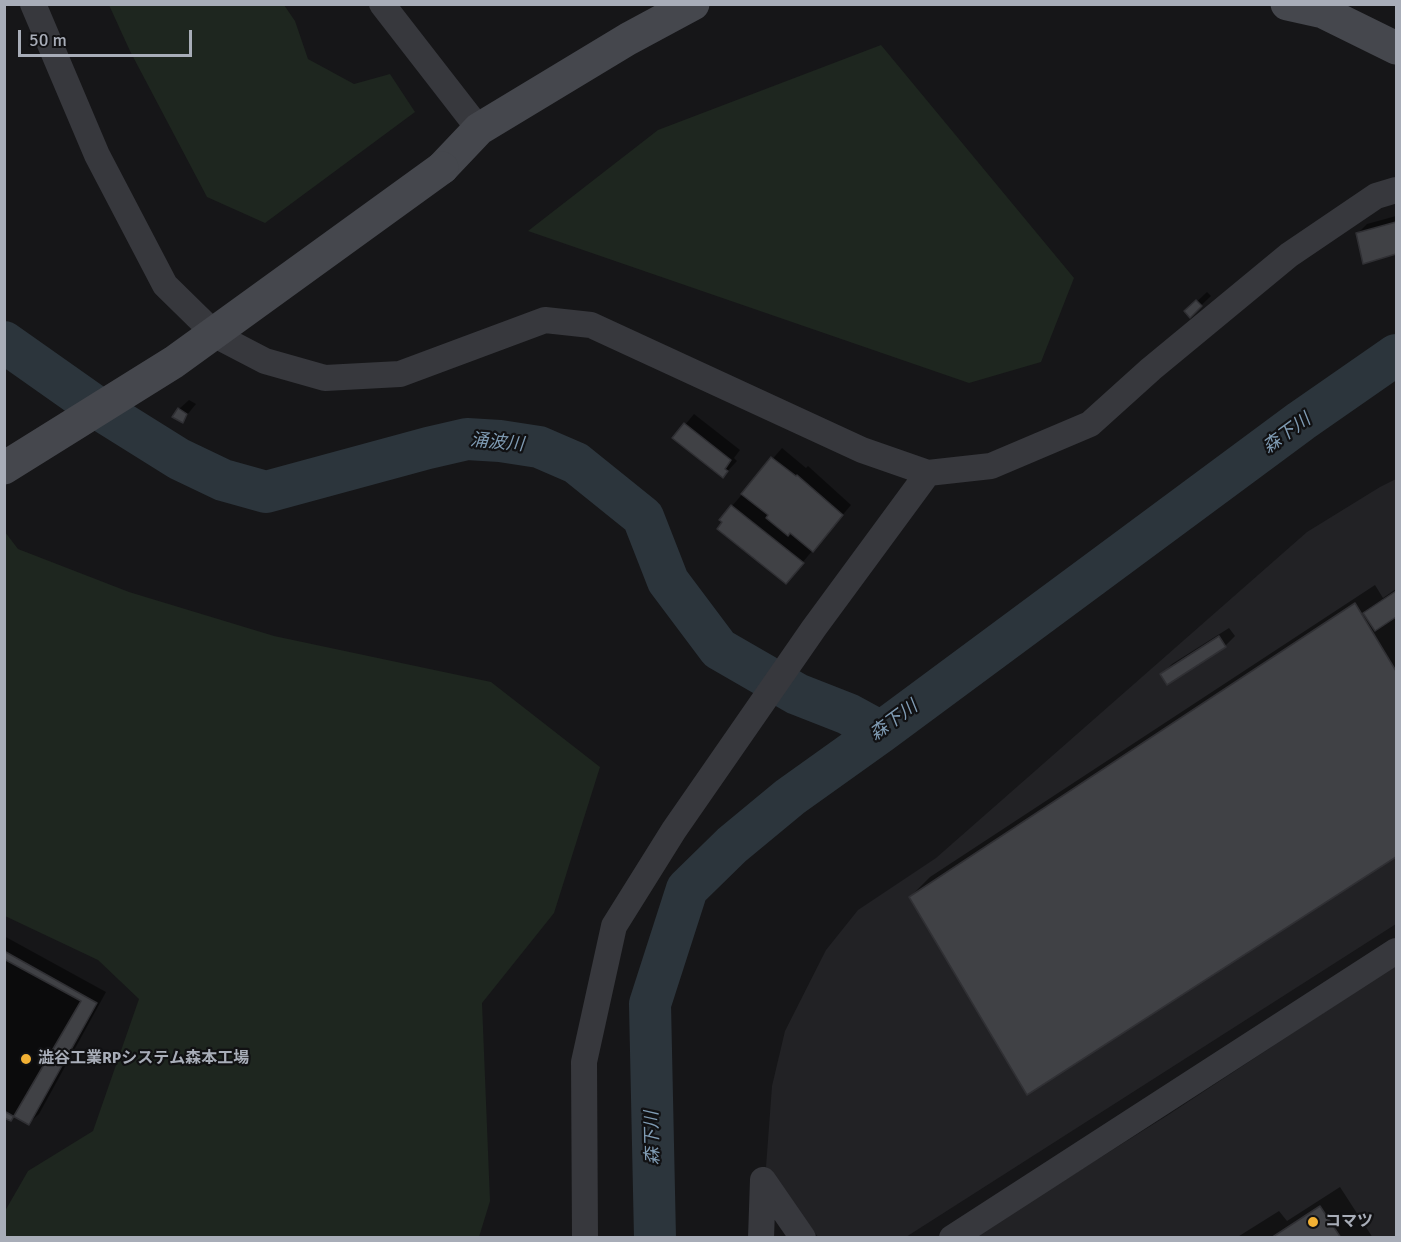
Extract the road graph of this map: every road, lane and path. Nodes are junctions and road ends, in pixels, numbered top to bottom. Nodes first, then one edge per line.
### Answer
1 (33, 4) edge
2 (382, 4) edge
3 (693, 4) edge
4 (1287, 4) edge
5 (1396, 48) edge
6 (479, 129) junction
7 (1396, 190) edge
8 (4, 468) edge
9 (928, 473) junction
10 (1396, 951) edge
11 (585, 1238) edge
12 (761, 1238) edge
13 (803, 1238) edge
14 (952, 1238) edge

1 - 9 street
2 - 6 street
3 - 6 street
4 - 5 street
6 - 8 street, bridge
7 - 9 street
9 - 11 street
10 - 14 street
12 - 13 street

